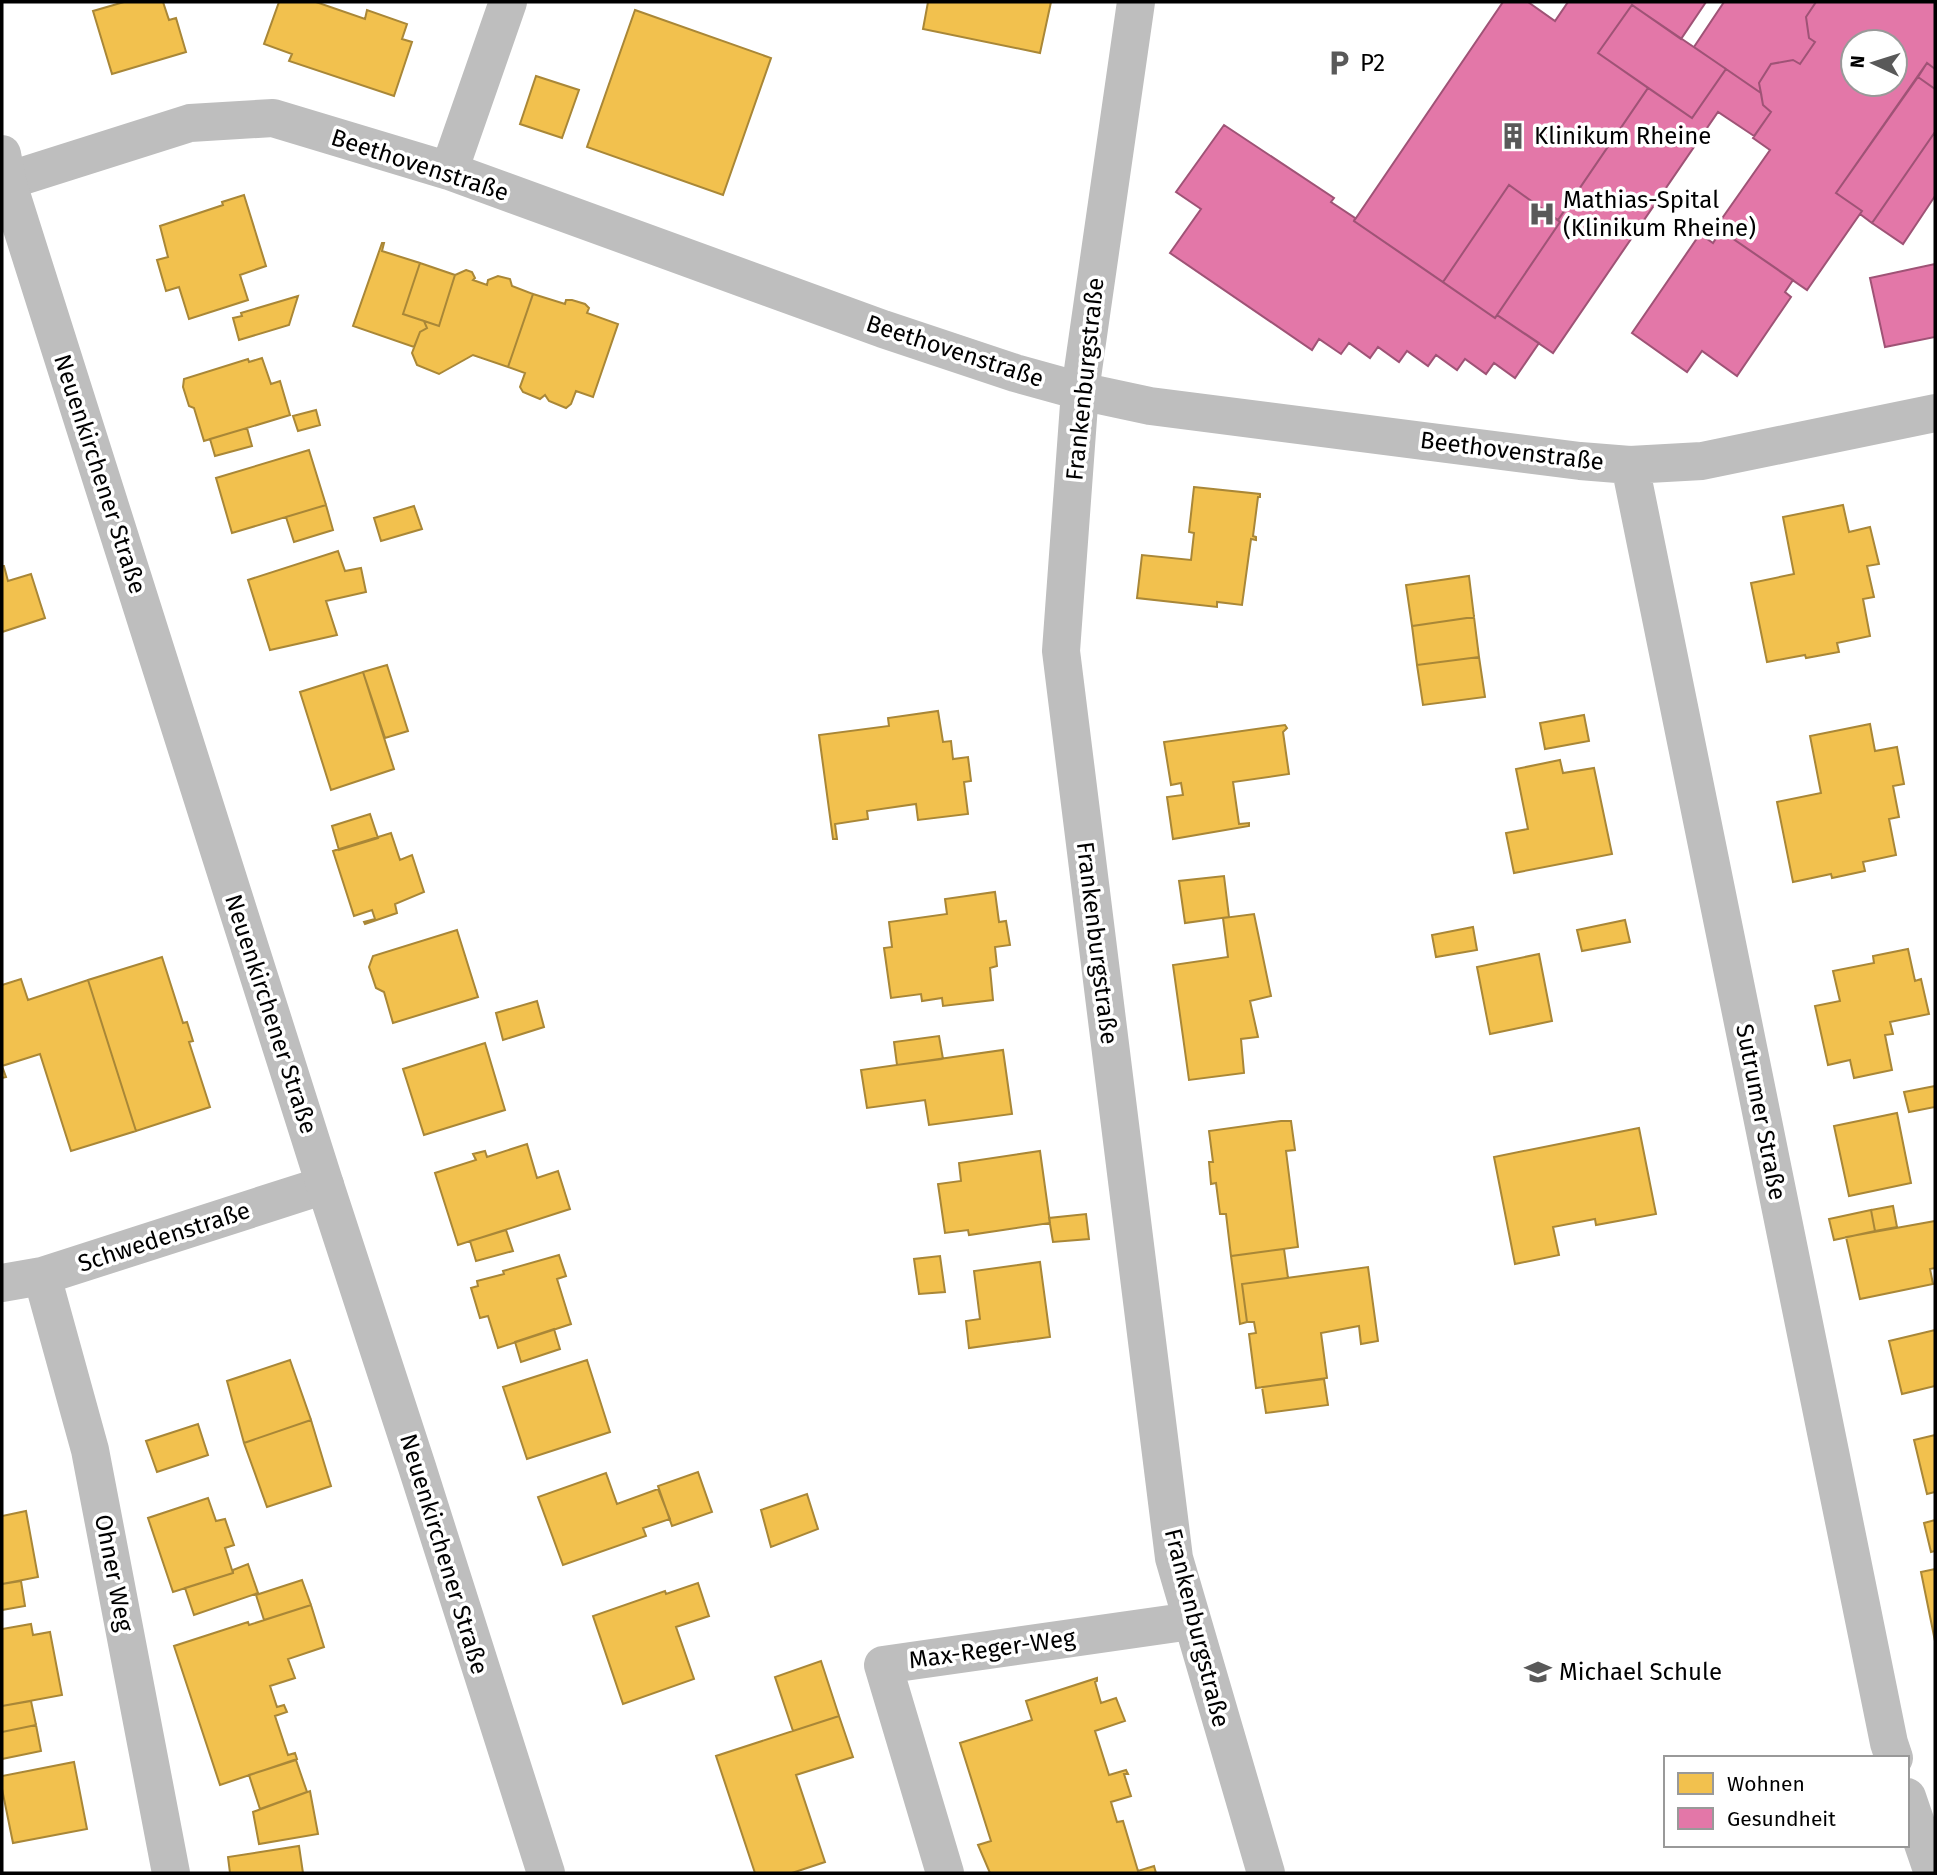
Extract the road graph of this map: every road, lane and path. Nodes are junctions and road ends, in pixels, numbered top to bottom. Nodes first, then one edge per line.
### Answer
1 (508, 2) edge
2 (1136, 2) edge
3 (4, 167) edge
4 (449, 171) junction
5 (1080, 391) junction
6 (1935, 413) edge
7 (1630, 465) junction
8 (325, 1185) junction
9 (42, 1276) junction
10 (2, 1283) edge
11 (1191, 1621) junction
12 (1894, 1756) edge
13 (1909, 1803) edge
14 (171, 1873) edge
15 (546, 1873) edge
16 (945, 1873) edge
17 (1266, 1873) edge
18 (1933, 1873) edge

1 - 4 street
2 - 5 street, Frankenburgstraße
3 - 4 street, Beethovenstraße
3 - 8 street, Neuenkirchener Straße
4 - 5 street, Beethovenstraße
5 - 7 street, Beethovenstraße
5 - 11 street, Frankenburgstraße
6 - 7 street, Beethovenstraße
7 - 12 street, Sutrumer Straße
8 - 9 street, Schwedenstraße
8 - 15 street, Neuenkirchener Straße
9 - 10 street, Schwedenstraße
9 - 14 street, Ohner Weg
11 - 16 street, Max-Reger-Weg
11 - 17 street, Frankenburgstraße
13 - 18 street

